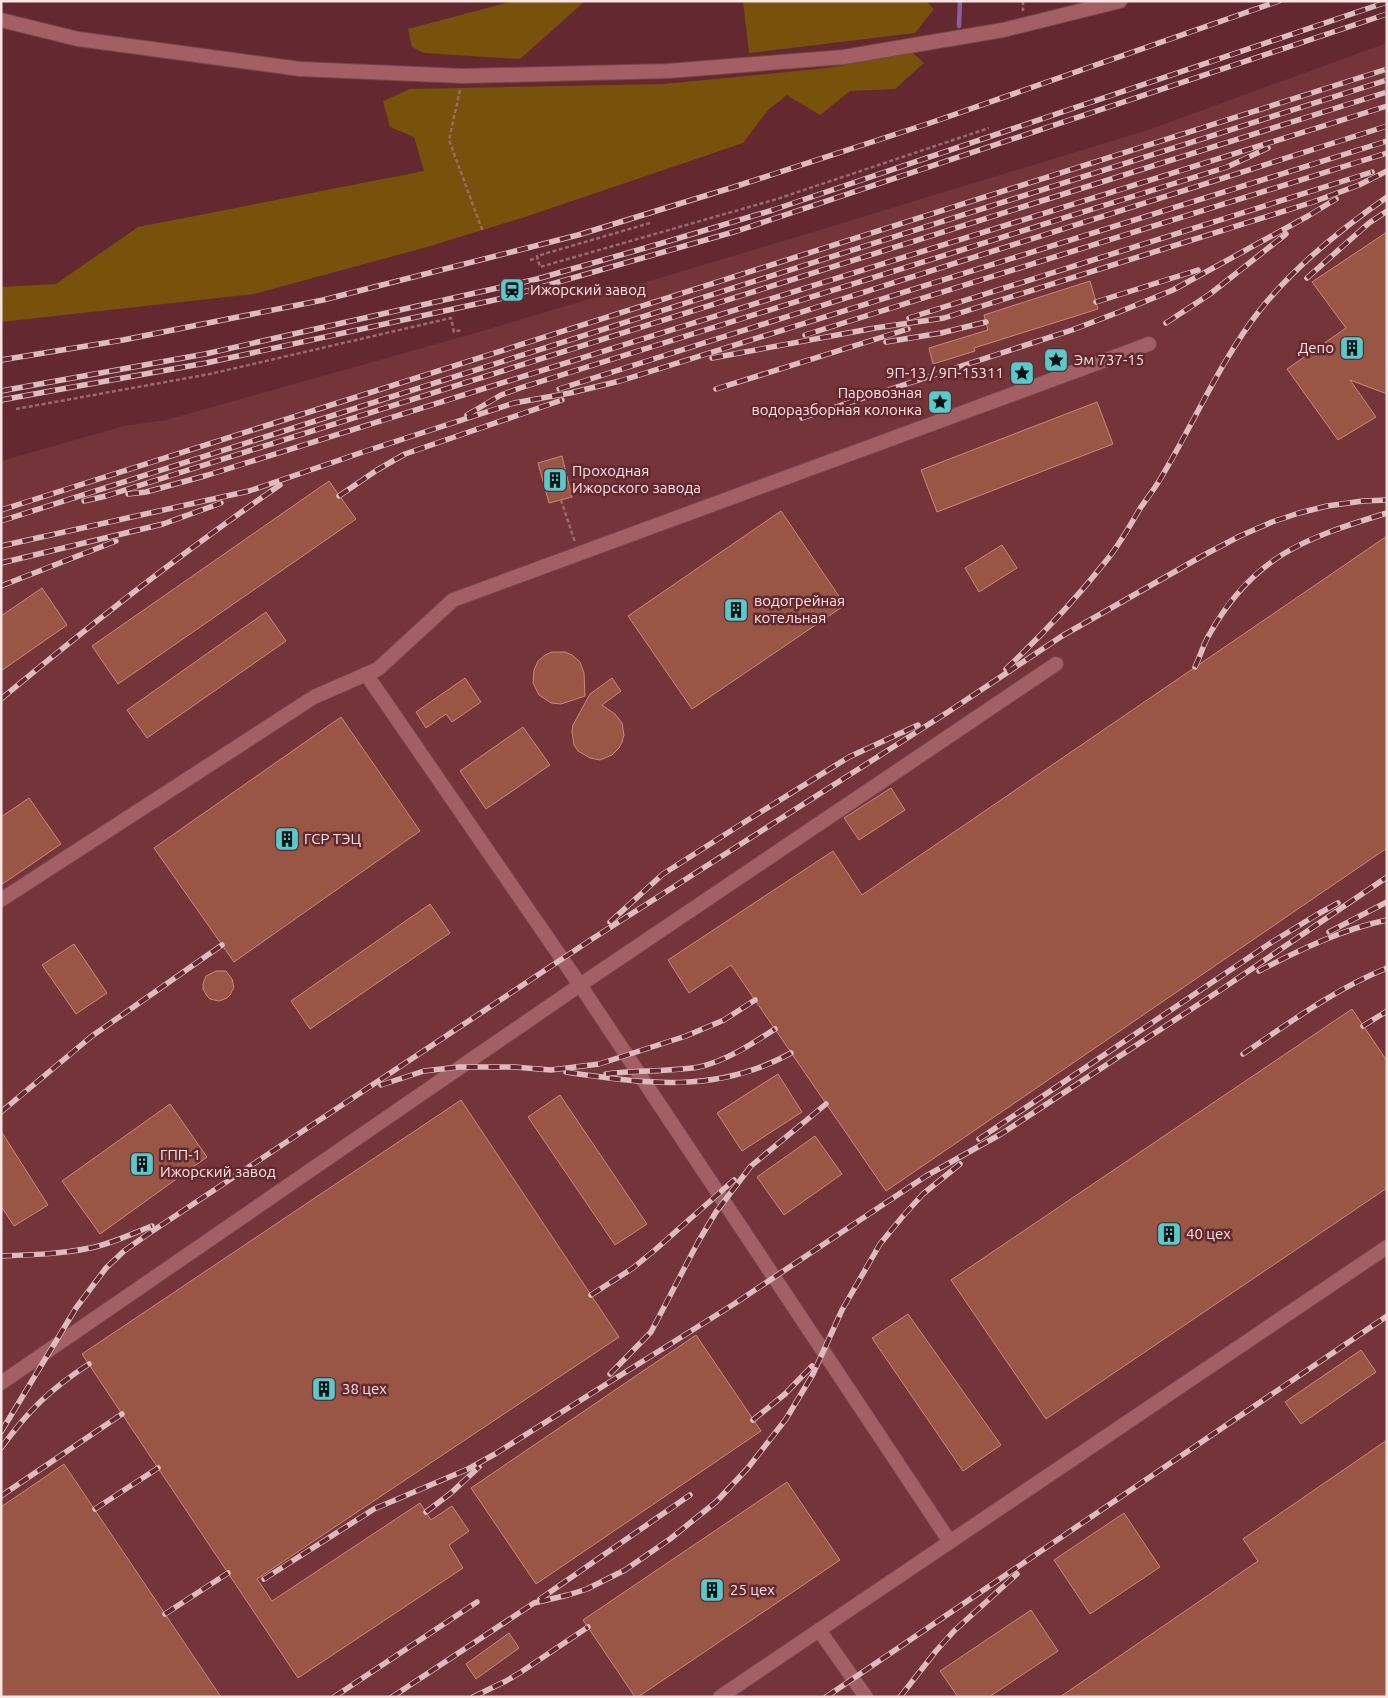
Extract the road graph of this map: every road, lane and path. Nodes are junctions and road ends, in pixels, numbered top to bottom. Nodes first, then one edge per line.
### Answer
1 (1120, 1) edge
2 (1, 20) edge
3 (463, 76) junction
4 (989, 128) dead end
5 (650, 223) dead end
6 (483, 232) dead end
7 (538, 258) junction
8 (530, 260) dead end
9 (461, 330) dead end
10 (1149, 344) dead end
11 (16, 409) dead end
12 (561, 500) dead end
13 (579, 554) junction
14 (1056, 664) dead end
15 (366, 674) junction
16 (1, 900) edge
17 (580, 986) junction
18 (1387, 1247) edge
19 (1, 1382) edge
20 (950, 1542) junction
21 (819, 1630) junction
22 (720, 1697) edge
23 (866, 1697) edge

1 - 3 lane
2 - 3 lane
3 - 6 path
4 - 7 path
5 - 7 path
7 - 8 path
9 - 11 path
10 - 13 lane
12 - 13 path
13 - 15 lane
14 - 17 lane
15 - 16 lane
15 - 17 lane
17 - 19 lane
17 - 20 lane
18 - 20 lane
20 - 21 lane
21 - 22 lane
21 - 23 lane

